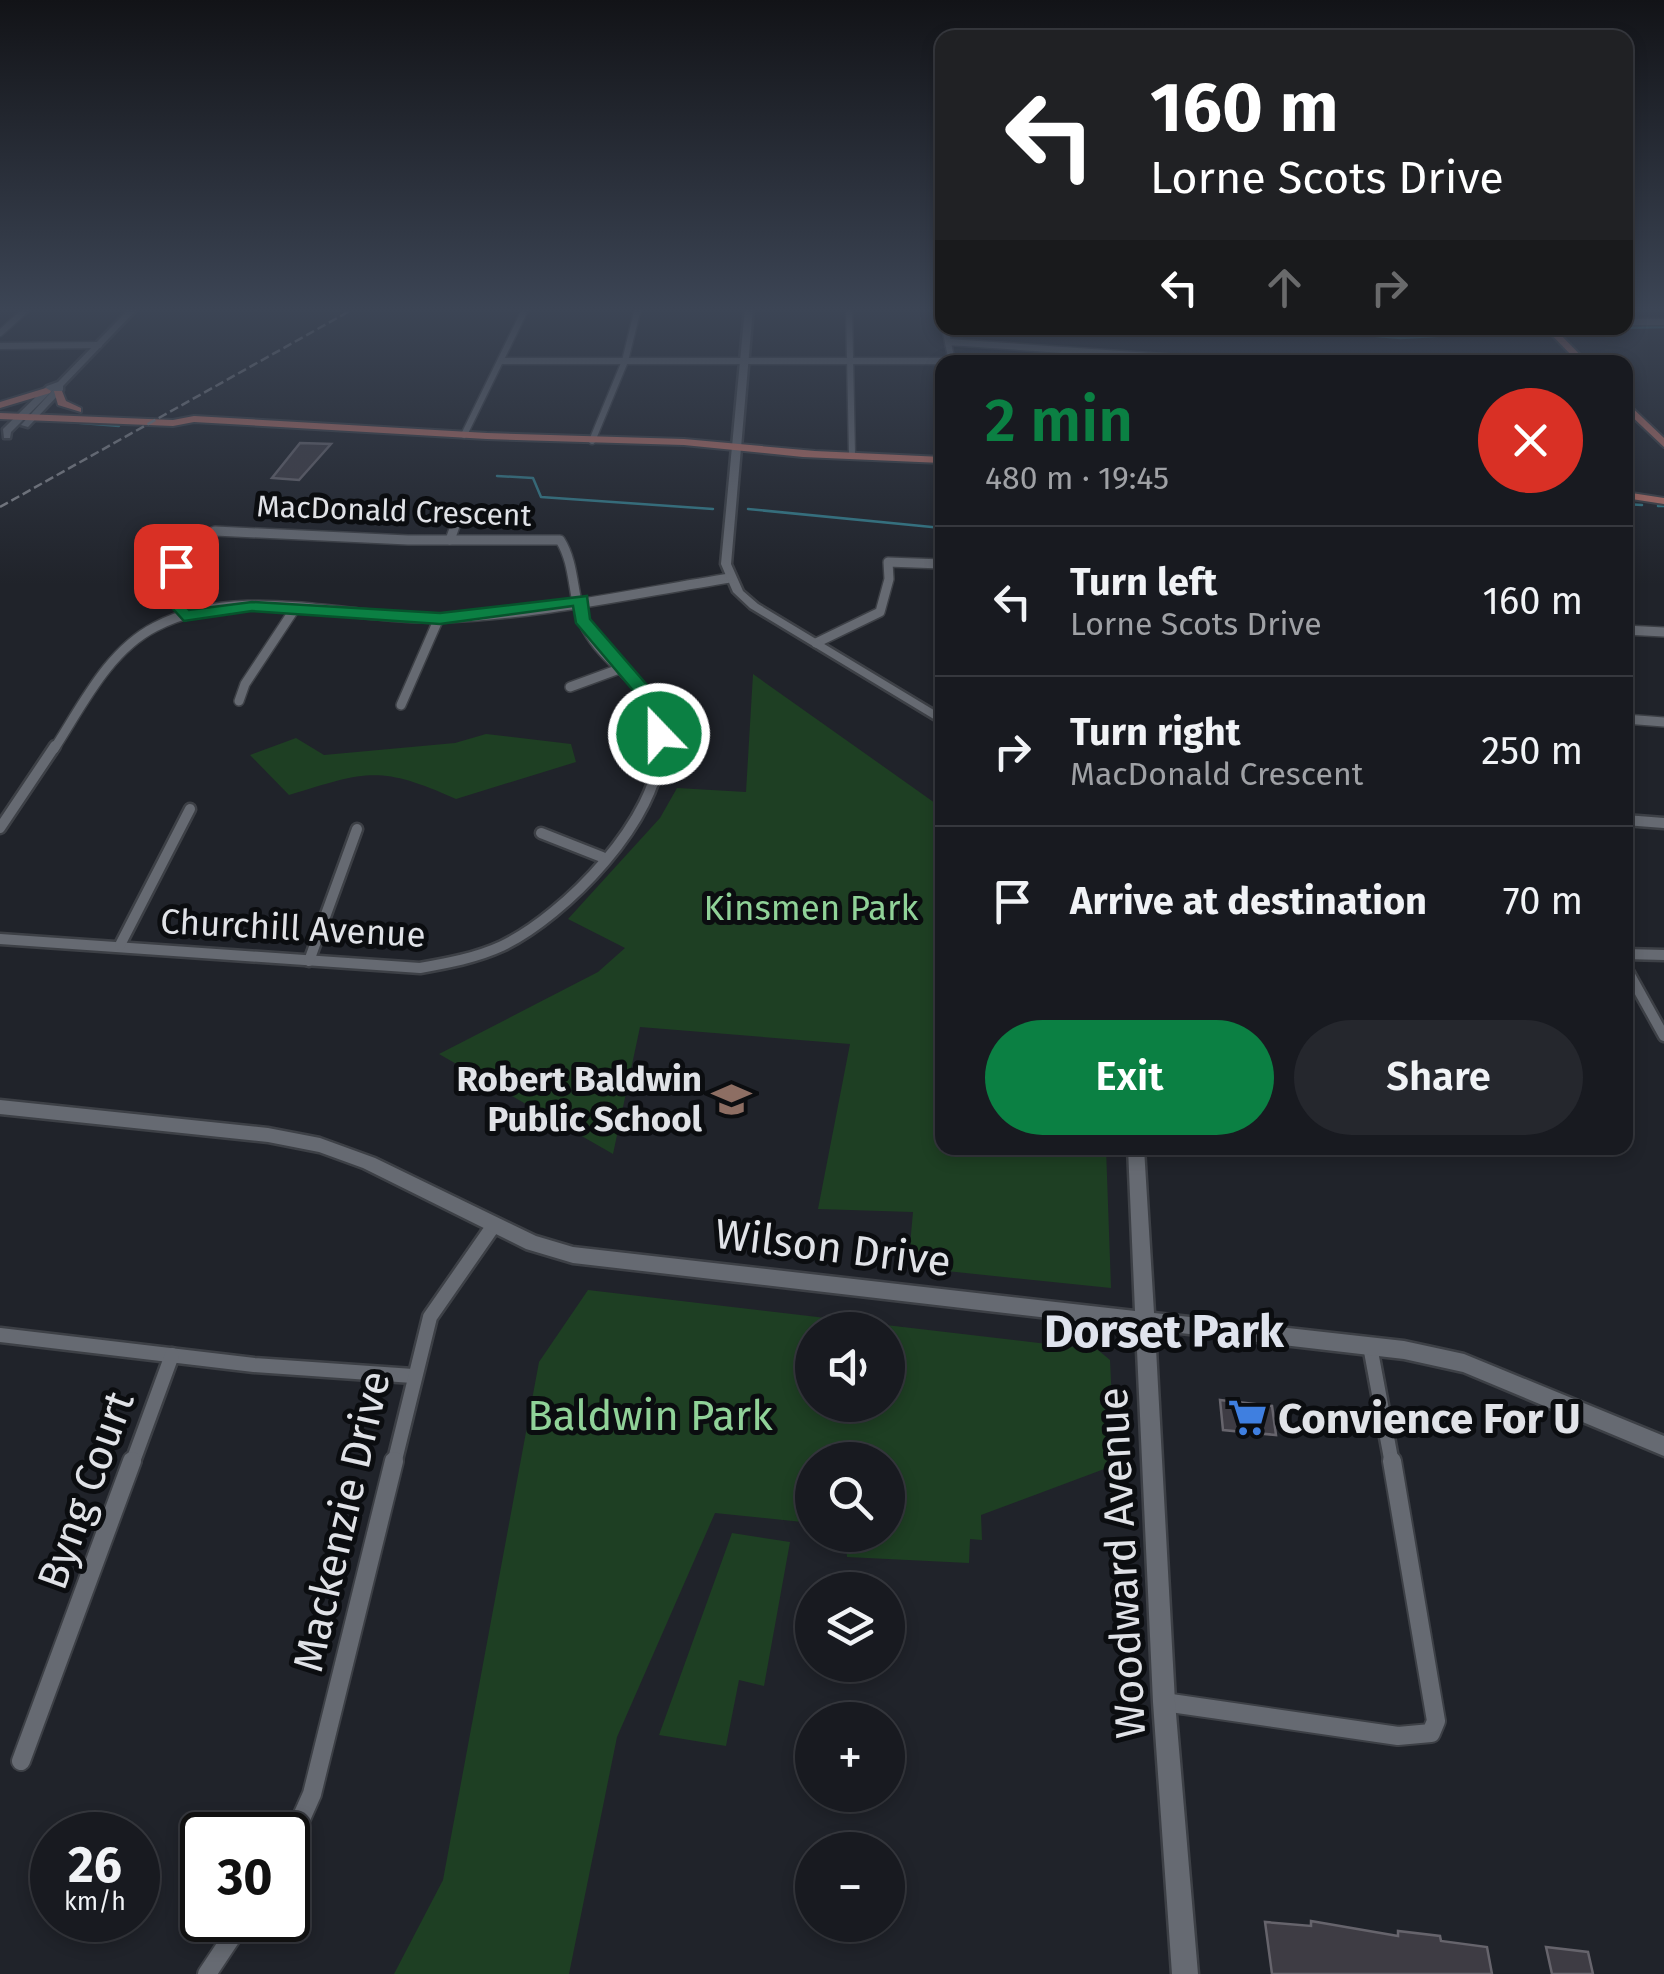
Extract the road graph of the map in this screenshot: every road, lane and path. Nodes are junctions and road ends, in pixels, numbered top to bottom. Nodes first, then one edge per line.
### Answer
1 (44, 400) edge
2 (61, 400) edge
3 (482, 400) edge
4 (609, 400) edge
5 (740, 400) edge
6 (851, 400) edge
7 (0, 406) edge
8 (77, 410) junction
9 (32, 412) junction
10 (1633, 412) edge
11 (0, 416) edge
12 (194, 419) junction
13 (464, 435) junction
14 (3, 439) edge
15 (592, 441) junction
16 (1664, 444) edge
17 (736, 449) junction
18 (852, 454) junction
19 (935, 460) edge
20 (1633, 495) edge
21 (1664, 498) edge
22 (460, 512) dead end
23 (450, 540) junction
24 (935, 564) edge
25 (730, 578) junction
26 (581, 600) junction
27 (294, 610) junction
28 (184, 616) junction
29 (440, 618) junction
30 (1633, 630) edge
31 (1664, 632) edge
32 (816, 643) junction
33 (622, 668) junction
34 (570, 687) dead end
35 (239, 701) dead end
36 (400, 705) dead end
37 (935, 716) edge
38 (1633, 720) edge
39 (1664, 722) edge
40 (190, 809) dead end
41 (1633, 821) edge
42 (1664, 823) edge
43 (0, 828) edge
44 (357, 829) dead end
45 (541, 833) dead end
46 (602, 858) junction
47 (0, 939) edge
48 (120, 945) junction
49 (1633, 954) edge
50 (1664, 955) edge
51 (309, 961) junction
52 (1633, 980) edge
53 (1664, 1036) edge
54 (0, 1108) edge
55 (1136, 1155) edge
56 (494, 1225) junction
57 (1148, 1320) junction
58 (0, 1335) edge
59 (1370, 1346) junction
60 (172, 1356) junction
61 (413, 1376) junction
62 (1664, 1446) edge
63 (1164, 1702) junction
64 (21, 1761) dead end
65 (304, 1812) edge
66 (229, 1942) edge
67 (208, 1974) edge
68 (1184, 1974) edge

1 - 9 street
2 - 8 main road
3 - 13 street
4 - 15 street
5 - 17 street
6 - 18 street
7 - 9 main road
8 - 9 main road
8 - 12 main road
9 - 11 main road
9 - 12 main road
9 - 14 street
10 - 16 main road
12 - 13 main road
13 - 15 main road
15 - 17 main road
17 - 18 main road
17 - 25 street
18 - 19 main road
20 - 21 main road
22 - 23 street
23 - 26 street, MacDonald Crescent
23 - 28 street, MacDonald Crescent
24 - 32 street
25 - 26 street
25 - 32 street
26 - 29 street
26 - 33 street, Churchill Avenue
27 - 28 street
27 - 29 street
27 - 35 street
28 - 43 street
29 - 36 street
30 - 31 street
32 - 37 street
33 - 34 street
33 - 46 street, Churchill Avenue
38 - 39 street
40 - 48 street
41 - 42 street
44 - 51 street
45 - 46 street
46 - 51 street, Churchill Avenue
47 - 48 street, Churchill Avenue
48 - 51 street, Churchill Avenue
49 - 50 street
52 - 53 street
54 - 56 street, Wilson Drive
55 - 57 street, Woodward Avenue
56 - 57 street, Wilson Drive
56 - 61 street, Mackenzie Drive
57 - 59 street, Wilson Drive
57 - 63 street, Woodward Avenue
58 - 60 street
59 - 62 street, Wilson Drive
59 - 63 street
60 - 61 street
60 - 64 street, Byng Court
61 - 65 street, Mackenzie Drive
63 - 68 street, Woodward Avenue
66 - 67 street

